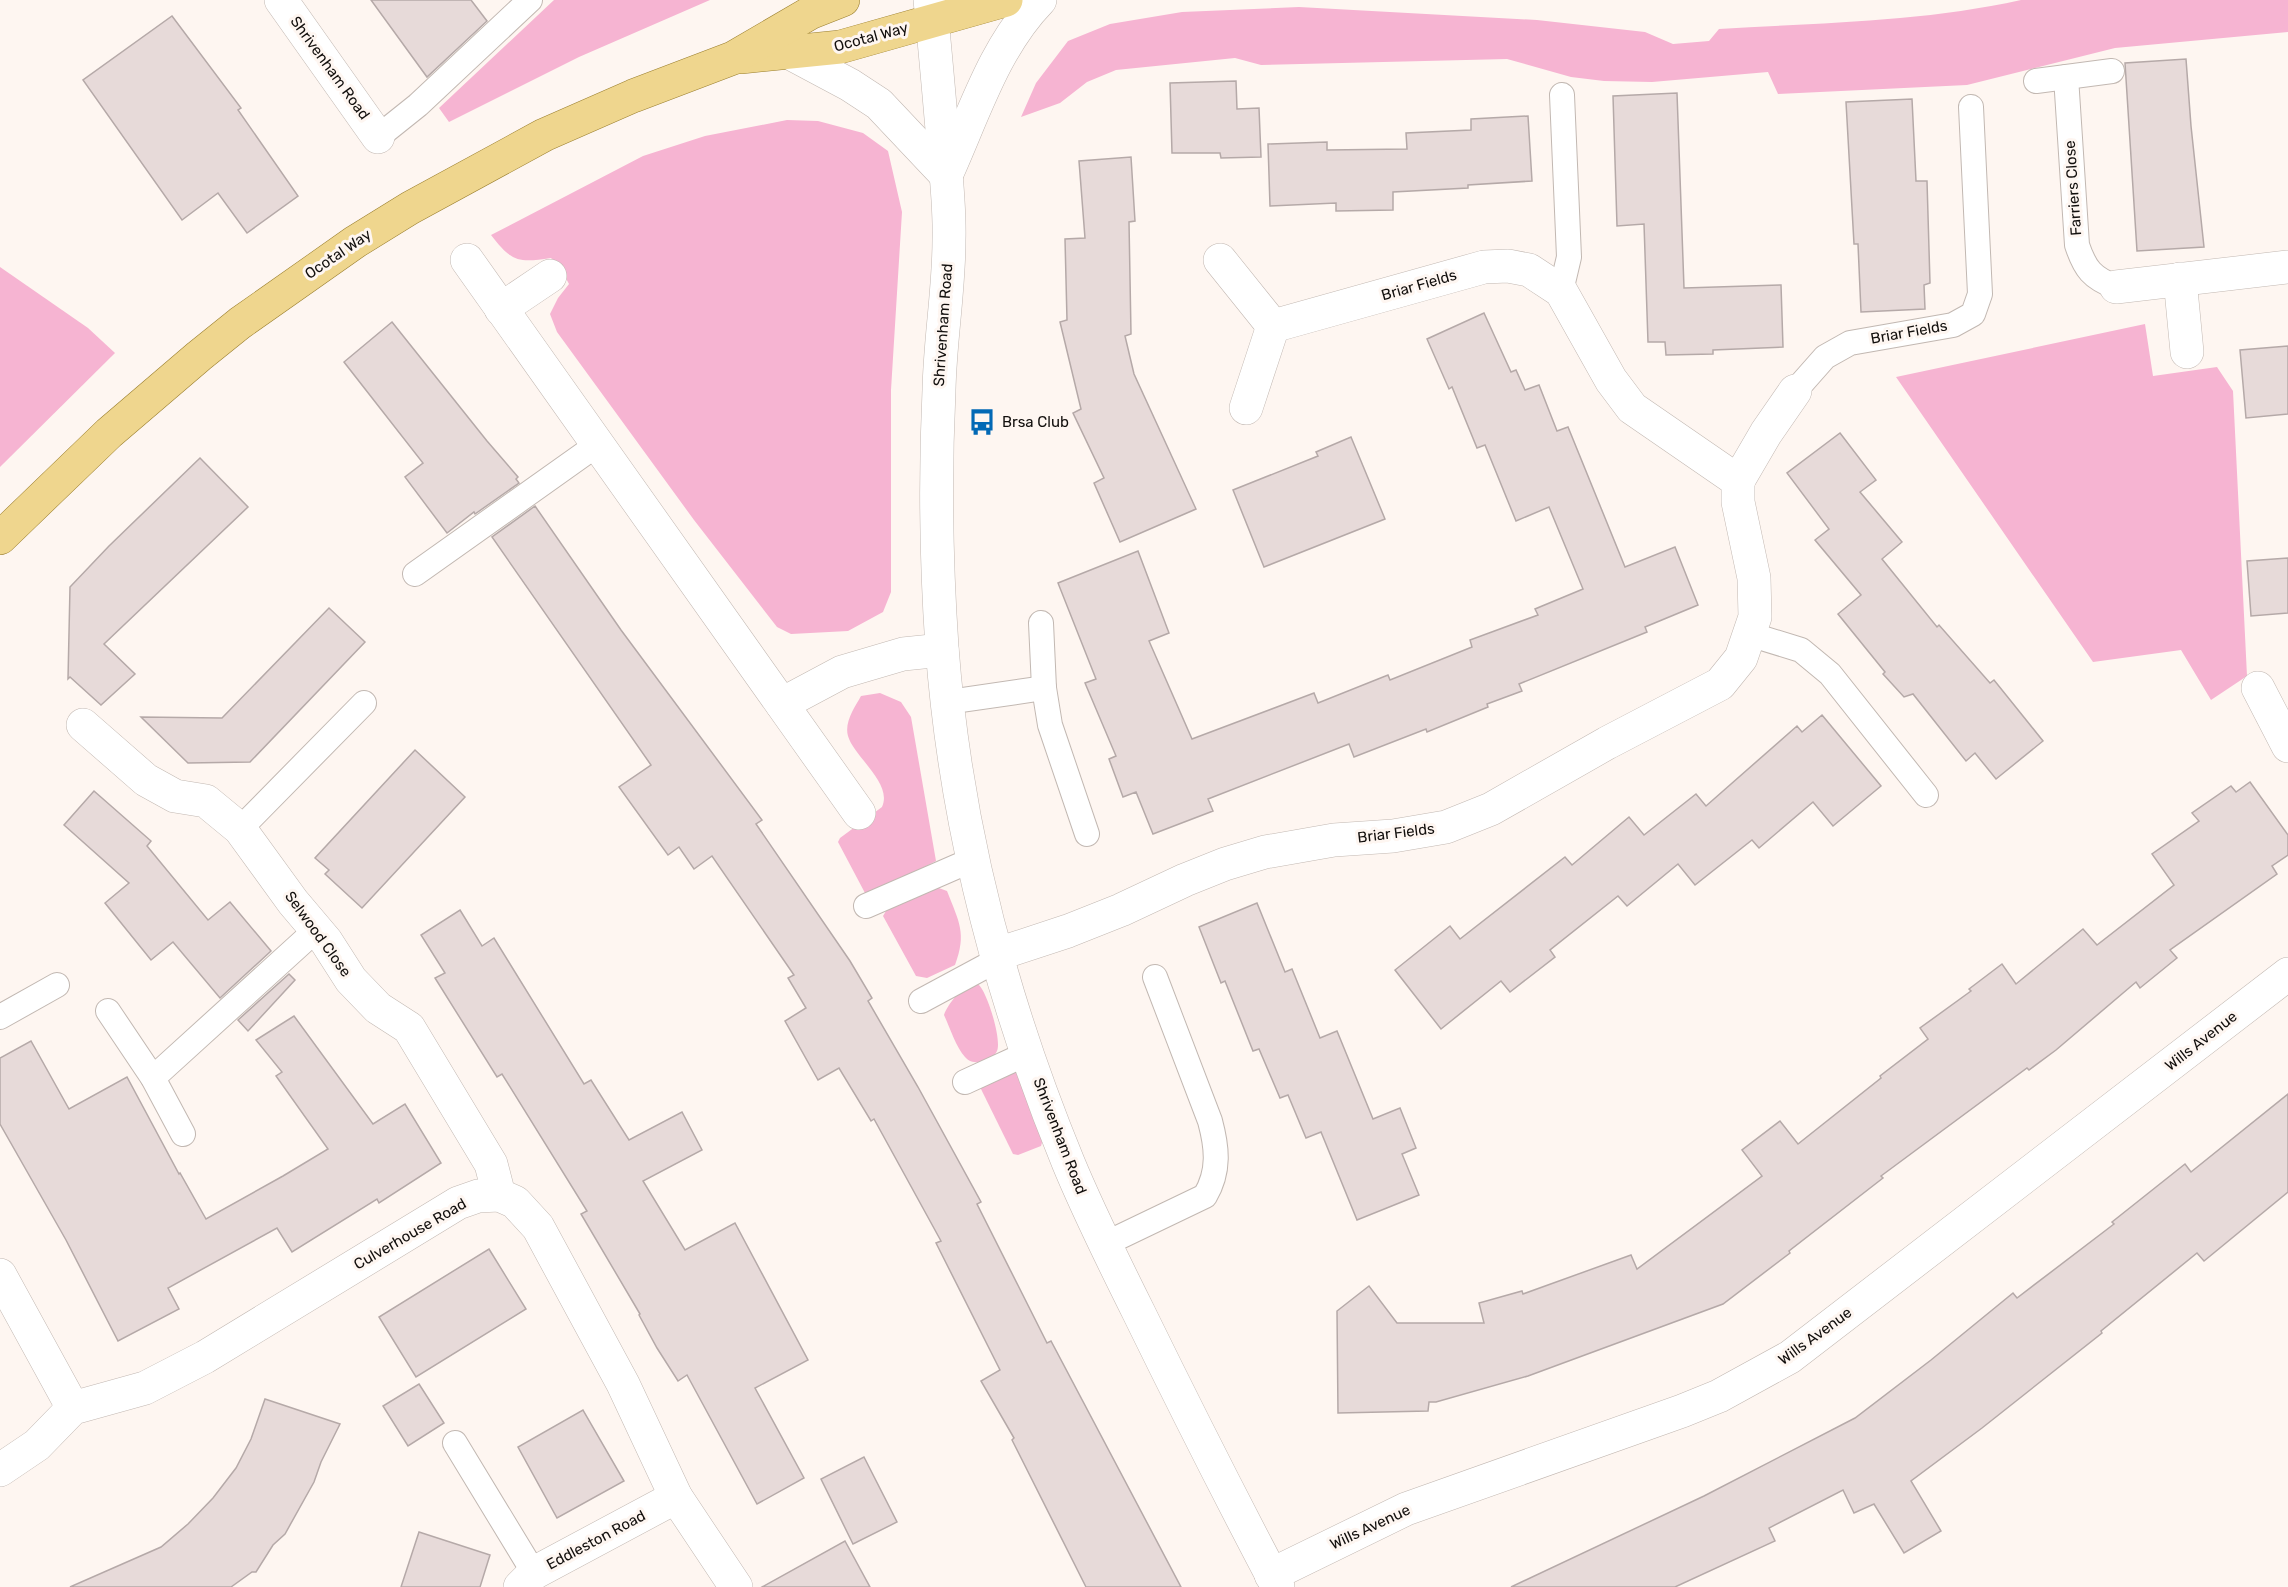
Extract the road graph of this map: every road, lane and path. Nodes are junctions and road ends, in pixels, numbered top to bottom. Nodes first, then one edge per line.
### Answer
1 (281, 0) edge
2 (530, 0) edge
3 (843, 0) edge
4 (1006, 0) edge
5 (1040, 0) edge
6 (931, 10) edge
7 (790, 53) junction
8 (733, 58) junction
9 (2112, 71) dead end
10 (2066, 77) junction
11 (2036, 81) dead end
12 (1562, 95) dead end
13 (1971, 107) dead end
14 (378, 137) joint
15 (946, 176) junction
16 (467, 260) dead end
17 (1220, 260) dead end
18 (2288, 267) edge
19 (550, 276) dead end
20 (2180, 279) junction
21 (2116, 287) joint
22 (1561, 291) junction
23 (501, 309) junction
24 (1273, 326) junction
25 (2187, 351) dead end
26 (1795, 391) joint
27 (1246, 408) dead end
28 (598, 444) junction
29 (1738, 481) junction
30 (0, 538) edge
31 (415, 574) dead end
32 (1041, 623) dead end
33 (1749, 633) junction
34 (942, 650) junction
35 (1044, 688) junction
36 (2258, 688) dead end
37 (948, 702) junction
38 (364, 703) dead end
39 (782, 704) junction
40 (83, 724) dead end
41 (2288, 744) edge
42 (1926, 795) dead end
43 (859, 813) dead end
44 (240, 829) junction
45 (1087, 834) dead end
46 (974, 859) junction
47 (866, 906) dead end
48 (317, 929) junction
49 (998, 956) junction
50 (2288, 974) edge
51 (1155, 977) dead end
52 (57, 985) dead end
53 (921, 1000) dead end
54 (108, 1011) dead end
55 (0, 1017) edge
56 (1028, 1053) junction
57 (153, 1078) junction
58 (966, 1082) dead end
59 (183, 1134) dead end
60 (499, 1196) junction
61 (1105, 1244) junction
62 (0, 1275) edge
63 (73, 1407) junction
64 (455, 1443) dead end
65 (0, 1470) edge
66 (676, 1497) junction
67 (527, 1580) edge
68 (1275, 1581) edge
69 (736, 1587) edge

1 - 14 street, Shrivenham Road
2 - 14 lane
3 - 8 main road, Ocotal Way
4 - 6 main road, Ocotal Way
5 - 15 street
6 - 7 main road, Ocotal Way
6 - 15 street, Shrivenham Road
7 - 8 main road, Ocotal Way
7 - 15 street
8 - 30 main road, Ocotal Way
9 - 10 lane
10 - 11 lane
10 - 21 lane, Farriers Close
12 - 22 lane
13 - 26 lane, Briar Fields
15 - 34 street, Shrivenham Road
16 - 23 street
17 - 24 street
18 - 20 street, Farriers Close
19 - 23 street
20 - 21 street, Farriers Close
20 - 25 street
22 - 24 street, Briar Fields
22 - 29 street, Briar Fields
23 - 28 street
24 - 27 street
26 - 29 street, Briar Fields
28 - 31 lane
28 - 39 street
29 - 33 street, Briar Fields
32 - 35 lane
33 - 42 lane
33 - 49 street, Briar Fields
34 - 37 street, Shrivenham Road
34 - 39 street
35 - 37 lane
35 - 45 lane
36 - 41 street
37 - 46 street, Shrivenham Road
38 - 44 lane
39 - 43 street
40 - 44 street, Selwood Close
44 - 48 street, Selwood Close
46 - 47 lane
46 - 49 street, Shrivenham Road
48 - 57 lane
48 - 60 street, Selwood Close
49 - 53 lane
49 - 56 street, Shrivenham Road
50 - 68 street, Wills Avenue
51 - 61 lane
52 - 55 lane
54 - 57 lane
56 - 58 lane
56 - 61 street, Shrivenham Road
57 - 59 lane
60 - 63 street, Culverhouse Road
60 - 66 street
61 - 68 street, Shrivenham Road
62 - 63 street
63 - 65 street
64 - 67 lane
66 - 67 street, Eddleston Road
66 - 69 street

